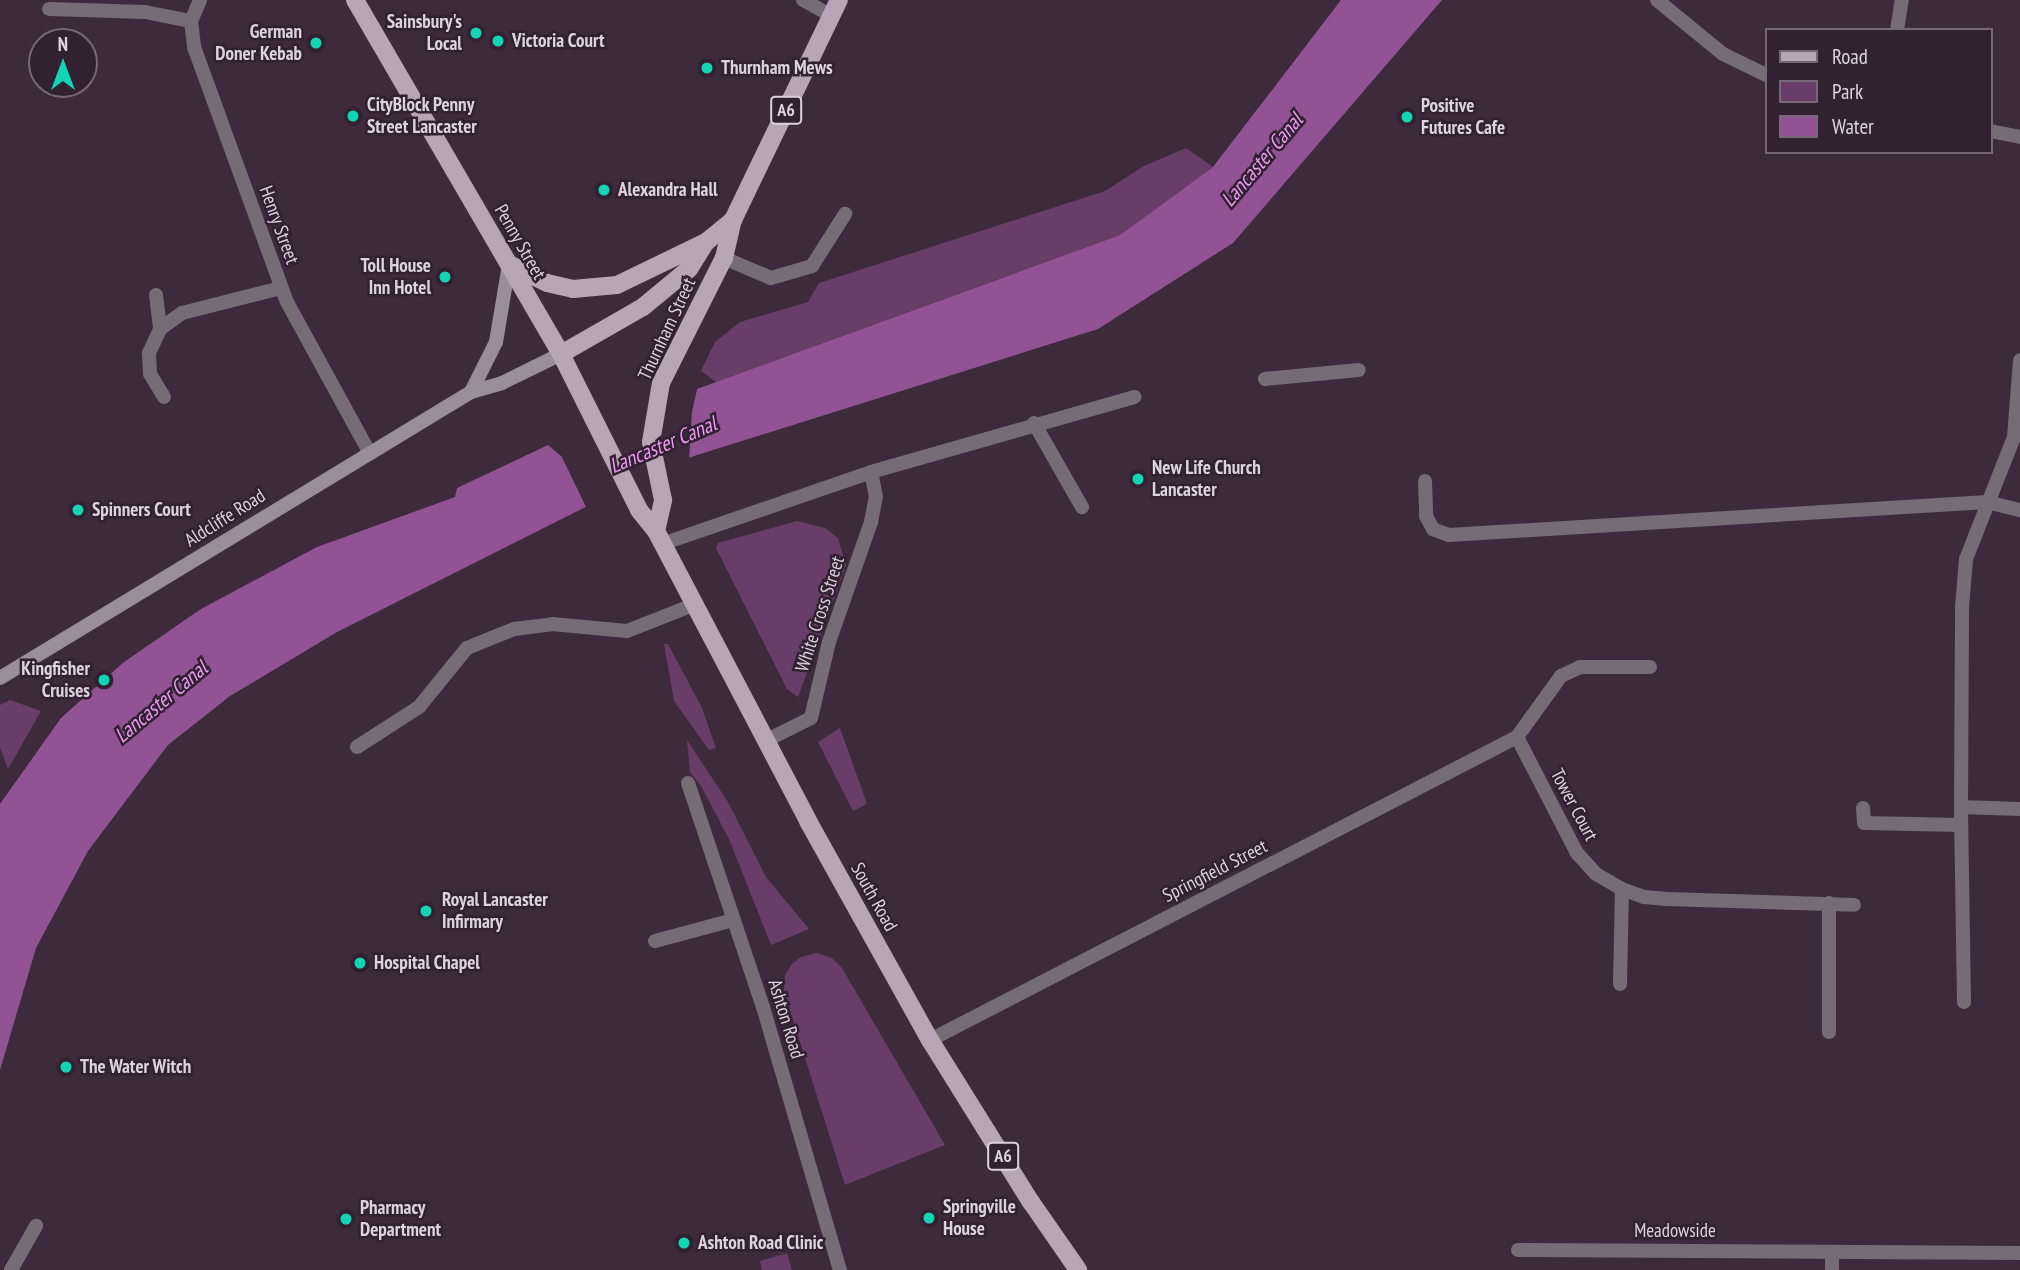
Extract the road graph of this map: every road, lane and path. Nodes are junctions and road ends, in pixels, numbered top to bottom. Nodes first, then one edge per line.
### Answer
1 (200, 0) edge
2 (355, 0) edge
3 (803, 0) edge
4 (1657, 0) edge
5 (1902, 0) edge
6 (835, 8) edge
7 (49, 9) dead end
8 (191, 21) junction
9 (1898, 28) edge
10 (1764, 74) edge
11 (1992, 131) edge
12 (2020, 137) edge
13 (845, 214) dead end
14 (733, 220) junction
15 (706, 242) junction
16 (724, 258) junction
17 (509, 264) junction
18 (281, 288) junction
19 (156, 295) dead end
20 (160, 330) junction
21 (561, 354) junction
22 (2020, 360) edge
23 (1359, 370) dead end
24 (1265, 379) dead end
25 (471, 392) junction
26 (164, 397) dead end
27 (1135, 397) dead end
28 (1034, 423) junction
29 (369, 452) junction
30 (871, 472) junction
31 (1425, 481) dead end
32 (1987, 502) junction
33 (1082, 507) dead end
34 (639, 510) joint
35 (2020, 510) edge
36 (659, 537) junction
37 (693, 605) junction
38 (1650, 667) dead end
39 (0, 678) edge
40 (1517, 737) junction
41 (765, 741) junction
42 (357, 747) dead end
43 (688, 783) dead end
44 (1961, 807) junction
45 (1863, 808) dead end
46 (2020, 808) edge
47 (1961, 825) junction
48 (1622, 889) junction
49 (1829, 904) junction
50 (1854, 905) dead end
51 (733, 920) junction
52 (655, 942) dead end
53 (1620, 984) dead end
54 (1964, 1002) dead end
55 (1829, 1032) dead end
56 (930, 1040) junction
57 (36, 1226) dead end
58 (1518, 1250) dead end
59 (1832, 1252) junction
60 (2020, 1253) edge
61 (11, 1270) edge
62 (840, 1270) edge
63 (1078, 1270) edge
64 (1832, 1270) edge

1 - 8 street
2 - 17 main road, Penny Street / A6
3 - 6 street
4 - 10 street
5 - 9 street
6 - 14 main road, Thurnham Street / A6
7 - 8 street
8 - 18 street, Henry Street
11 - 12 street
13 - 16 street
14 - 15 main road, Thurnham Street / A6
14 - 16 main road, Thurnham Street / A6
15 - 17 main road, Thurnham Street / A6
15 - 21 main road, Thurnham Street / A6
16 - 36 main road, Thurnham Street / A6
17 - 21 main road, Penny Street / A6
17 - 25 street
18 - 20 street
18 - 29 street, Henry Street
19 - 20 street
20 - 26 street
21 - 25 street, Aldcliffe Road
21 - 34 main road, Penny Street / A6
22 - 32 street
23 - 24 street
25 - 29 street, Aldcliffe Road
27 - 28 street
28 - 30 street
28 - 33 street
29 - 39 street, Aldcliffe Road
30 - 36 street
30 - 41 street, White Cross Street
31 - 32 street
32 - 35 street
32 - 44 street
34 - 36 main road, South Road / A6
36 - 37 main road, South Road / A6
37 - 41 main road, South Road / A6
37 - 42 street
38 - 40 street
40 - 48 street, Tower Court
40 - 56 street, Springfield Street
41 - 56 main road, South Road / A6
43 - 51 street, Ashton Road
44 - 46 street
44 - 47 street
45 - 47 street
47 - 54 street
48 - 49 street, Tower Court
48 - 53 street
49 - 50 street, Tower Court
49 - 55 street
51 - 52 street
51 - 62 street, Ashton Road
56 - 63 main road, South Road / A6
57 - 61 street
58 - 59 street, Meadowside
59 - 60 street, Meadowside
59 - 64 street

